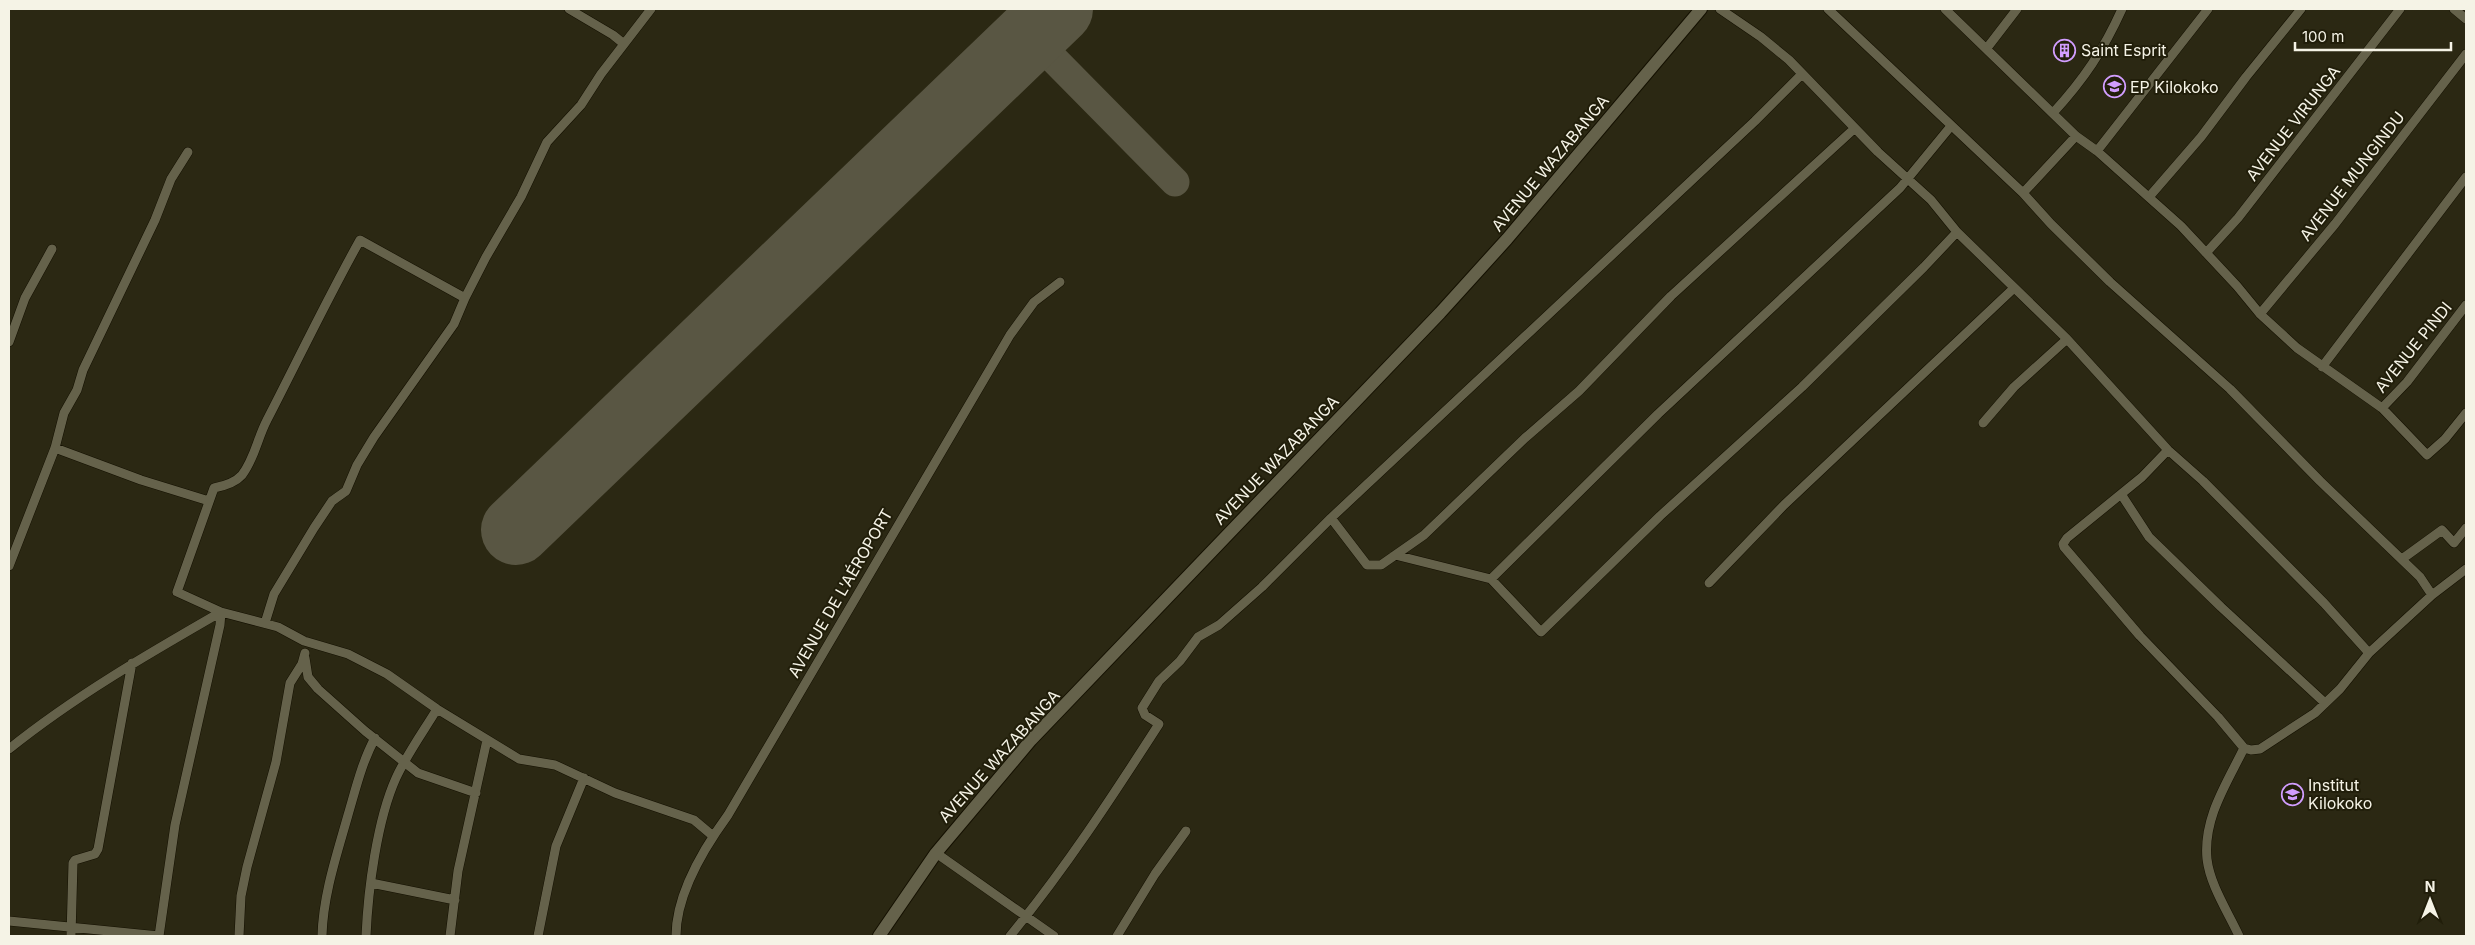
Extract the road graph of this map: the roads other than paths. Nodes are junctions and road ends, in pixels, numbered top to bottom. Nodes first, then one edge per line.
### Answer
1 (569, 9) edge
2 (651, 9) edge
3 (1701, 9) edge
4 (1720, 9) edge
5 (1828, 9) edge
6 (1945, 9) edge
7 (2017, 9) edge
8 (2122, 9) edge
9 (2208, 9) edge
10 (2301, 9) edge
11 (2400, 9) edge
12 (2454, 9) edge
13 (2466, 19) edge
14 (624, 44) junction
15 (1986, 48) junction
16 (2466, 54) edge
17 (1802, 74) junction
18 (2053, 113) junction
19 (1951, 126) junction
20 (1855, 128) junction
21 (2076, 136) junction
22 (2097, 151) junction
23 (188, 152) dead end
24 (1906, 177) junction
25 (2466, 177) edge
26 (2023, 193) junction
27 (2149, 197) junction
28 (1957, 232) junction
29 (52, 249) dead end
30 (2206, 253) junction
31 (1060, 282) dead end
32 (2014, 288) junction
33 (465, 298) junction
34 (2466, 306) edge
35 (2260, 314) junction
36 (2067, 339) junction
37 (9, 342) edge
38 (2322, 367) junction
39 (2382, 408) junction
40 (2466, 413) edge
41 (1983, 423) dead end
42 (55, 448) junction
43 (2168, 450) junction
44 (2121, 494) junction
45 (209, 501) junction
46 (1331, 518) junction
47 (2466, 528) edge
48 (1395, 556) junction
49 (2402, 559) junction
50 (9, 566) edge
51 (2466, 568) edge
52 (1491, 579) junction
53 (1709, 583) dead end
54 (2432, 595) junction
55 (221, 612) junction
56 (265, 623) junction
57 (304, 641) junction
58 (305, 653) junction
59 (2369, 653) junction
60 (132, 663) junction
61 (2325, 703) junction
62 (437, 709) junction
63 (375, 738) junction
64 (487, 740) junction
65 (2244, 748) junction
66 (9, 749) edge
67 (405, 761) junction
68 (584, 778) junction
69 (476, 793) junction
70 (1186, 831) dead end
71 (713, 836) junction
72 (936, 853) junction
73 (371, 883) junction
74 (455, 900) junction
75 (1027, 915) junction
76 (9, 922) edge
77 (72, 932) edge
78 (159, 936) edge
79 (239, 936) edge
80 (322, 936) edge
81 (366, 936) edge
82 (450, 936) edge
83 (538, 936) edge
84 (676, 936) edge
85 (879, 936) edge
86 (1010, 936) edge
87 (1054, 936) edge
88 (1117, 936) edge
89 (2239, 936) edge

1 - 14 street
2 - 14 street
3 - 72 main road, AVENUE WAZABANGA
4 - 17 street
5 - 19 street
6 - 15 street
7 - 15 street
8 - 18 street
9 - 22 street
10 - 27 street
11 - 30 street, AVENUE VIRUNGA
12 - 13 street
14 - 33 street
15 - 18 street
16 - 35 street, AVENUE MUNGINDU
17 - 20 street
17 - 46 street
18 - 21 street
19 - 24 street
19 - 26 street
20 - 24 street
20 - 48 street
21 - 22 street
21 - 26 street
22 - 27 street
23 - 42 street
24 - 28 street
24 - 52 street
25 - 38 street
26 - 49 street
27 - 30 street
28 - 32 street
28 - 52 street
29 - 37 street
30 - 35 street
31 - 71 street, AVENUE DE L'AÉROPORT
32 - 36 street
32 - 53 street
33 - 45 street
33 - 56 street
34 - 39 street, AVENUE PINDI
35 - 38 street
36 - 41 street
36 - 43 street
38 - 39 street
39 - 40 street
42 - 45 street
42 - 50 street
43 - 44 street
43 - 59 street
44 - 61 street
44 - 65 street
45 - 55 street
46 - 48 street
46 - 75 street
47 - 49 street
48 - 52 street
49 - 54 street
51 - 54 street
54 - 59 street
55 - 56 street
55 - 60 street
55 - 78 street
56 - 57 street
57 - 58 street
57 - 62 street
58 - 63 street
58 - 79 street
59 - 61 street
60 - 66 street
60 - 77 street
61 - 65 street
62 - 64 street
62 - 67 street
63 - 67 street
63 - 80 street
64 - 68 street
64 - 69 street
65 - 89 street
67 - 69 street
67 - 73 street
68 - 71 street
68 - 83 street
69 - 74 street
70 - 88 street
71 - 84 street, AVENUE DE L'AÉROPORT
72 - 75 street
72 - 85 main road, AVENUE WAZABANGA
73 - 74 street
73 - 81 street
74 - 82 street
75 - 86 street
75 - 87 street
76 - 77 street
77 - 78 street

